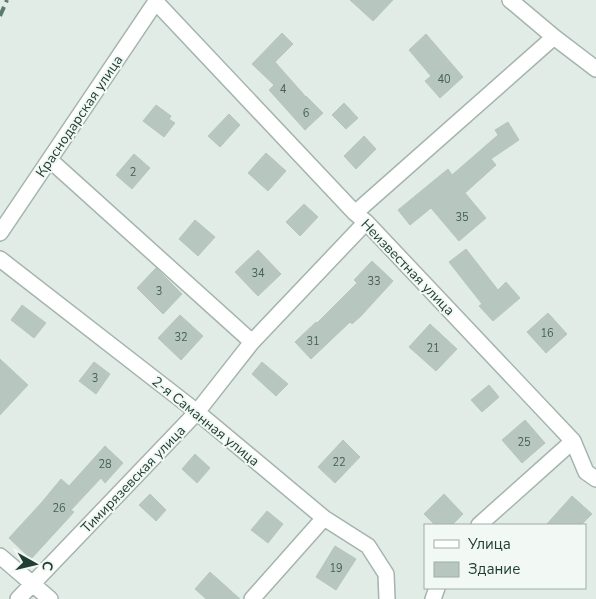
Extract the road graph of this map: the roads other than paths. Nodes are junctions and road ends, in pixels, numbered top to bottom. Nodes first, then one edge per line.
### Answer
1 (510, 0) edge
2 (157, 1) edge
3 (554, 37) junction
4 (596, 69) edge
5 (50, 160) junction
6 (360, 217) junction
7 (0, 233) edge
8 (0, 259) edge
9 (252, 342) junction
10 (197, 412) junction
11 (573, 441) junction
12 (596, 479) edge
13 (324, 518) junction
14 (480, 524) edge
15 (0, 556) edge
16 (32, 584) junction
17 (18, 599) edge
18 (50, 599) edge
19 (252, 599) edge
20 (387, 599) edge

1 - 3 street
2 - 5 street, Краснодарская улица
2 - 6 street, Неизвестная улица
3 - 4 street
3 - 6 street, Тимирязевская улица
5 - 7 street, Краснодарская улица
5 - 9 street
6 - 9 street, Тимирязевская улица
6 - 11 street, Неизвестная улица
8 - 10 street, 2-я Саманная улица
9 - 10 street, Тимирязевская улица
10 - 13 street, 2-я Саманная улица
10 - 16 street, Тимирязевская улица
11 - 12 street
11 - 14 street
13 - 19 street
13 - 20 street, 2-я Саманная улица
15 - 16 street
16 - 17 street, Тимирязевская улица
16 - 18 street

